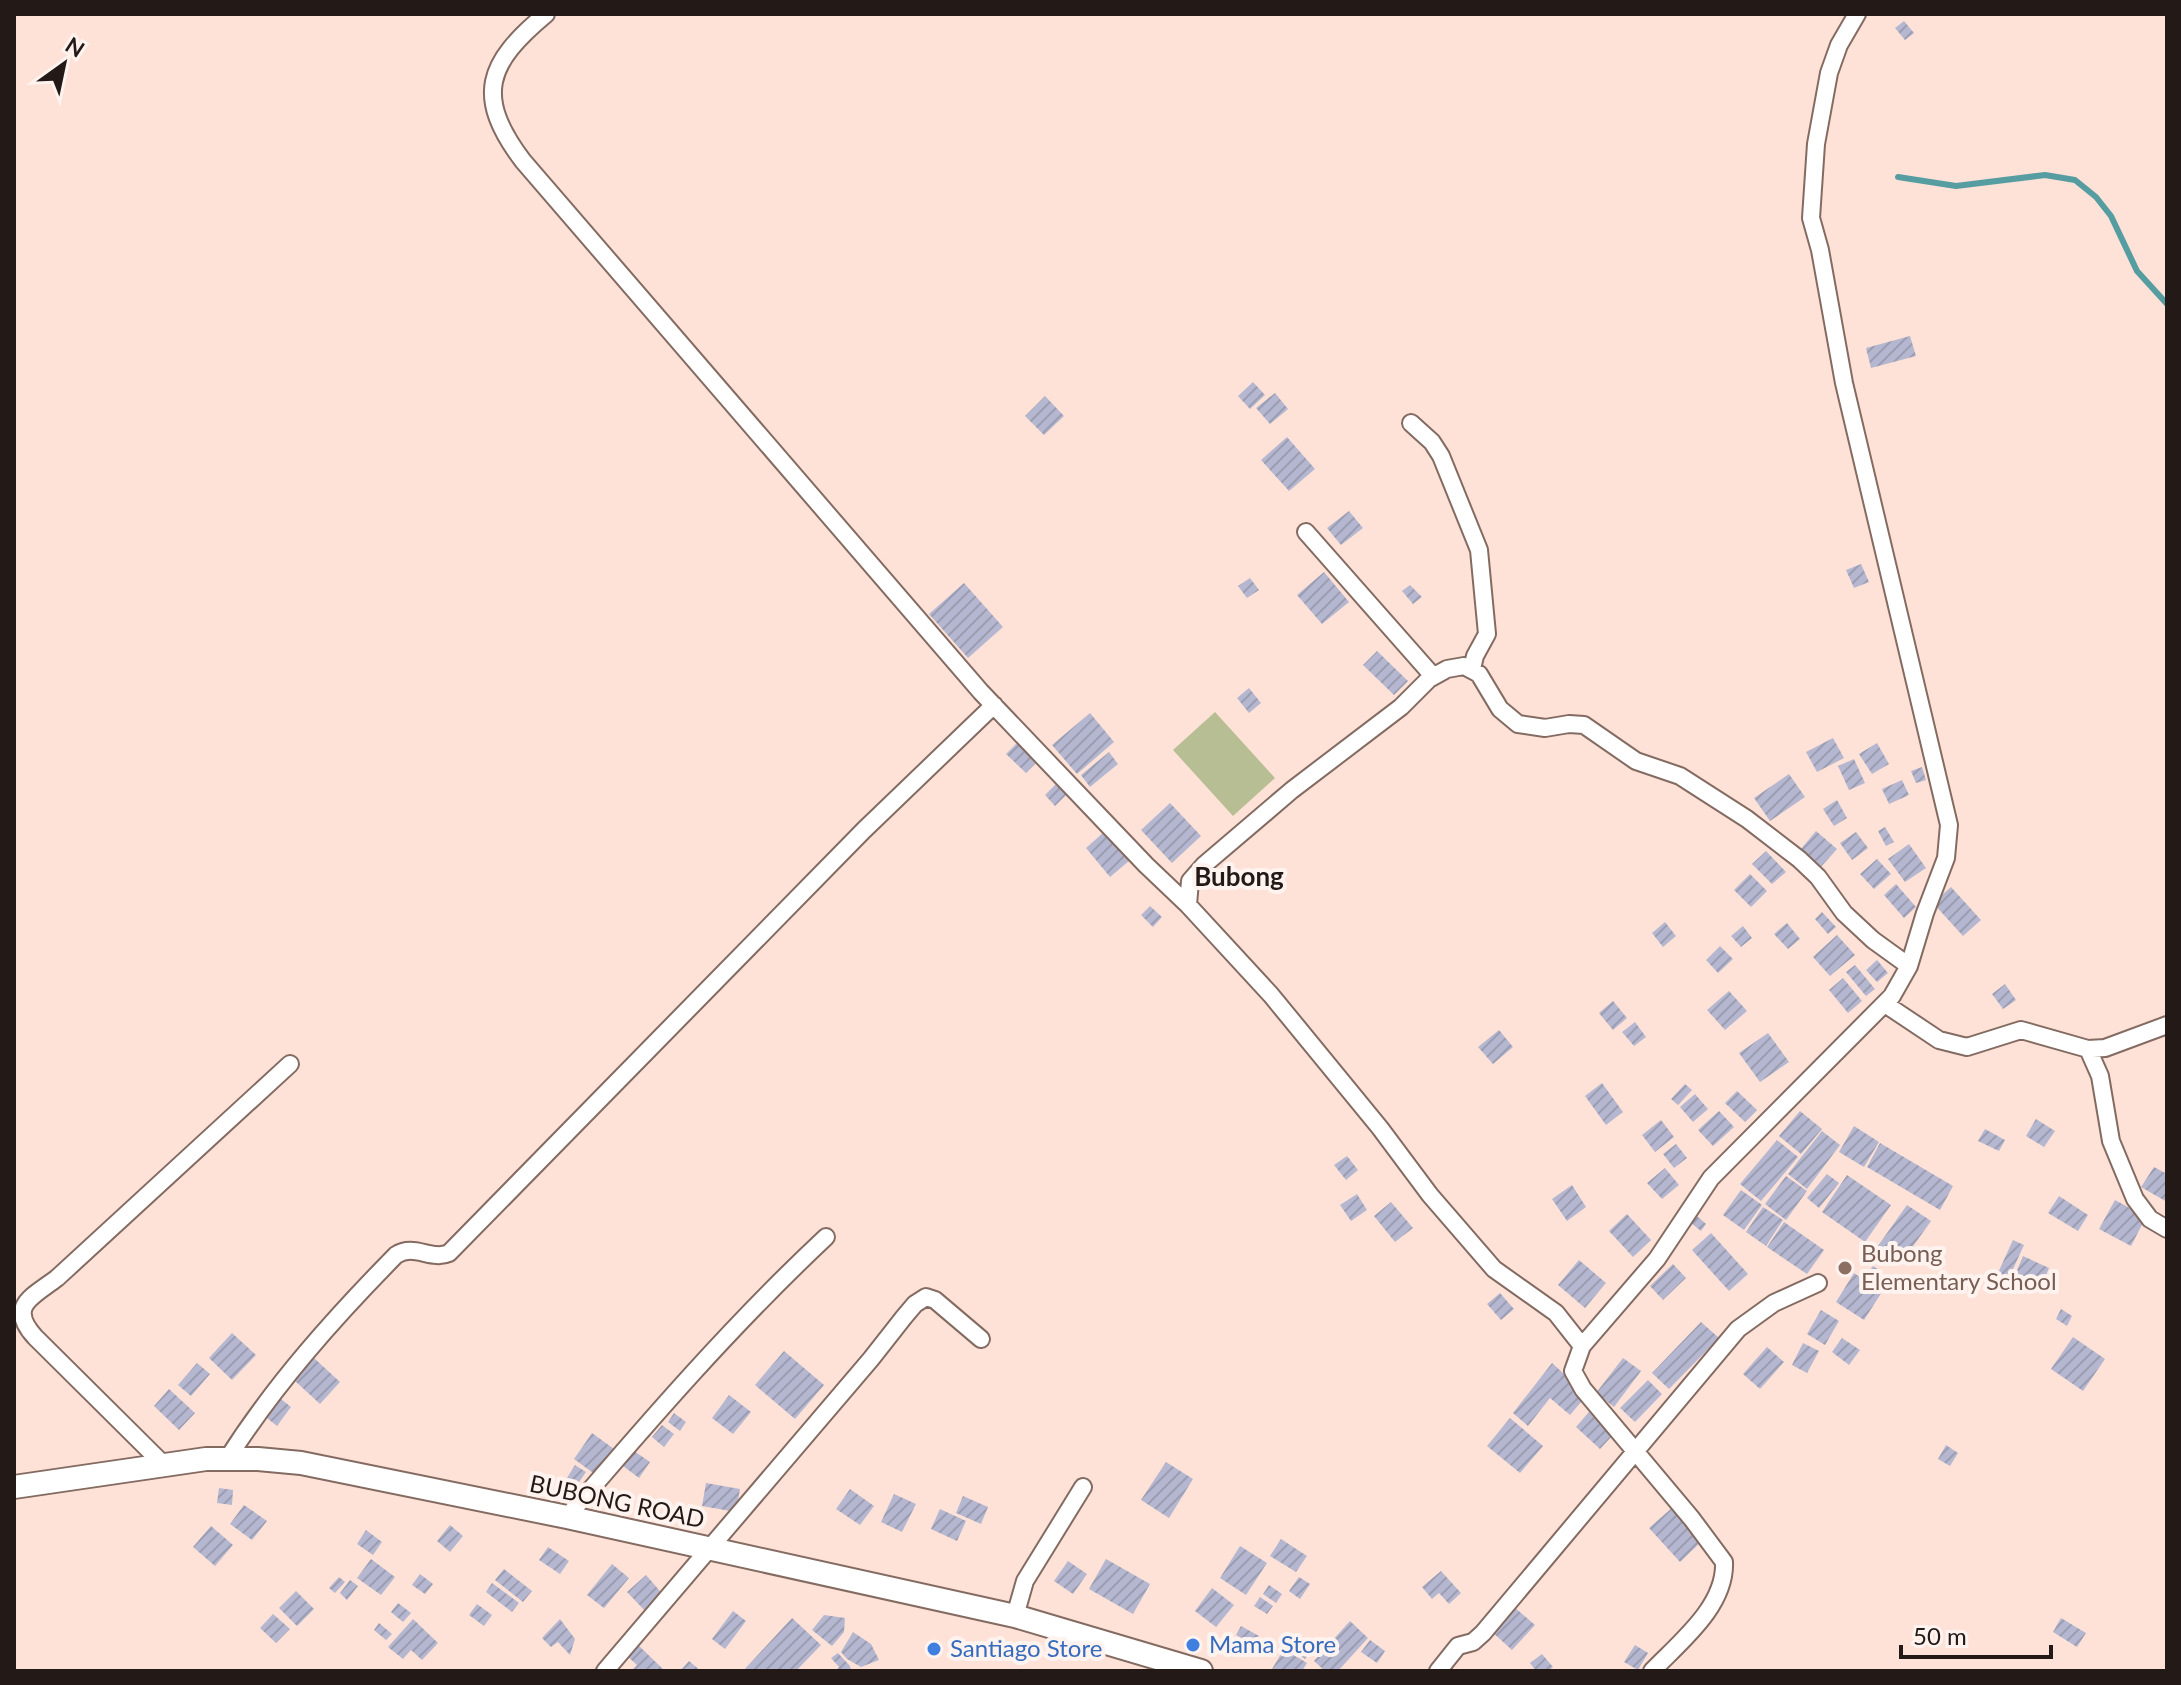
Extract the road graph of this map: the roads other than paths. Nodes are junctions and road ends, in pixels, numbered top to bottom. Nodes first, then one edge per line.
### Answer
1 (546, 14) edge
2 (1857, 14) edge
3 (1411, 423) dead end
4 (1306, 532) dead end
5 (1472, 669) junction
6 (1433, 676) junction
7 (994, 705) junction
8 (1188, 905) junction
9 (1909, 966) junction
10 (1885, 1004) junction
11 (2167, 1025) edge
12 (2088, 1049) junction
13 (290, 1064) dead end
14 (2167, 1229) edge
15 (826, 1237) dead end
16 (1818, 1283) dead end
17 (981, 1339) dead end
18 (1582, 1346) junction
19 (1635, 1451) junction
20 (228, 1458) junction
21 (163, 1464) junction
22 (14, 1487) edge
23 (1083, 1487) dead end
24 (567, 1517) junction
25 (711, 1548) junction
26 (1015, 1616) junction
27 (605, 1671) edge
28 (1201, 1671) edge
29 (1438, 1671) edge
30 (1652, 1671) edge

1 - 7 street
2 - 9 street
3 - 5 street
4 - 6 street
5 - 6 street
5 - 9 street
6 - 8 street
7 - 8 street
7 - 20 street
8 - 18 street
9 - 10 street
10 - 12 street
10 - 18 street
11 - 12 street
12 - 14 street
13 - 21 street
15 - 24 street
16 - 19 street
17 - 25 street
18 - 19 street
19 - 29 street
19 - 30 street
20 - 21 main road, BUBONG ROAD
20 - 24 main road, BUBONG ROAD
21 - 22 main road, BUBONG ROAD
23 - 26 street
24 - 25 main road, BUBONG ROAD
25 - 26 main road, BUBONG ROAD
25 - 27 street
26 - 28 main road, BUBONG ROAD

